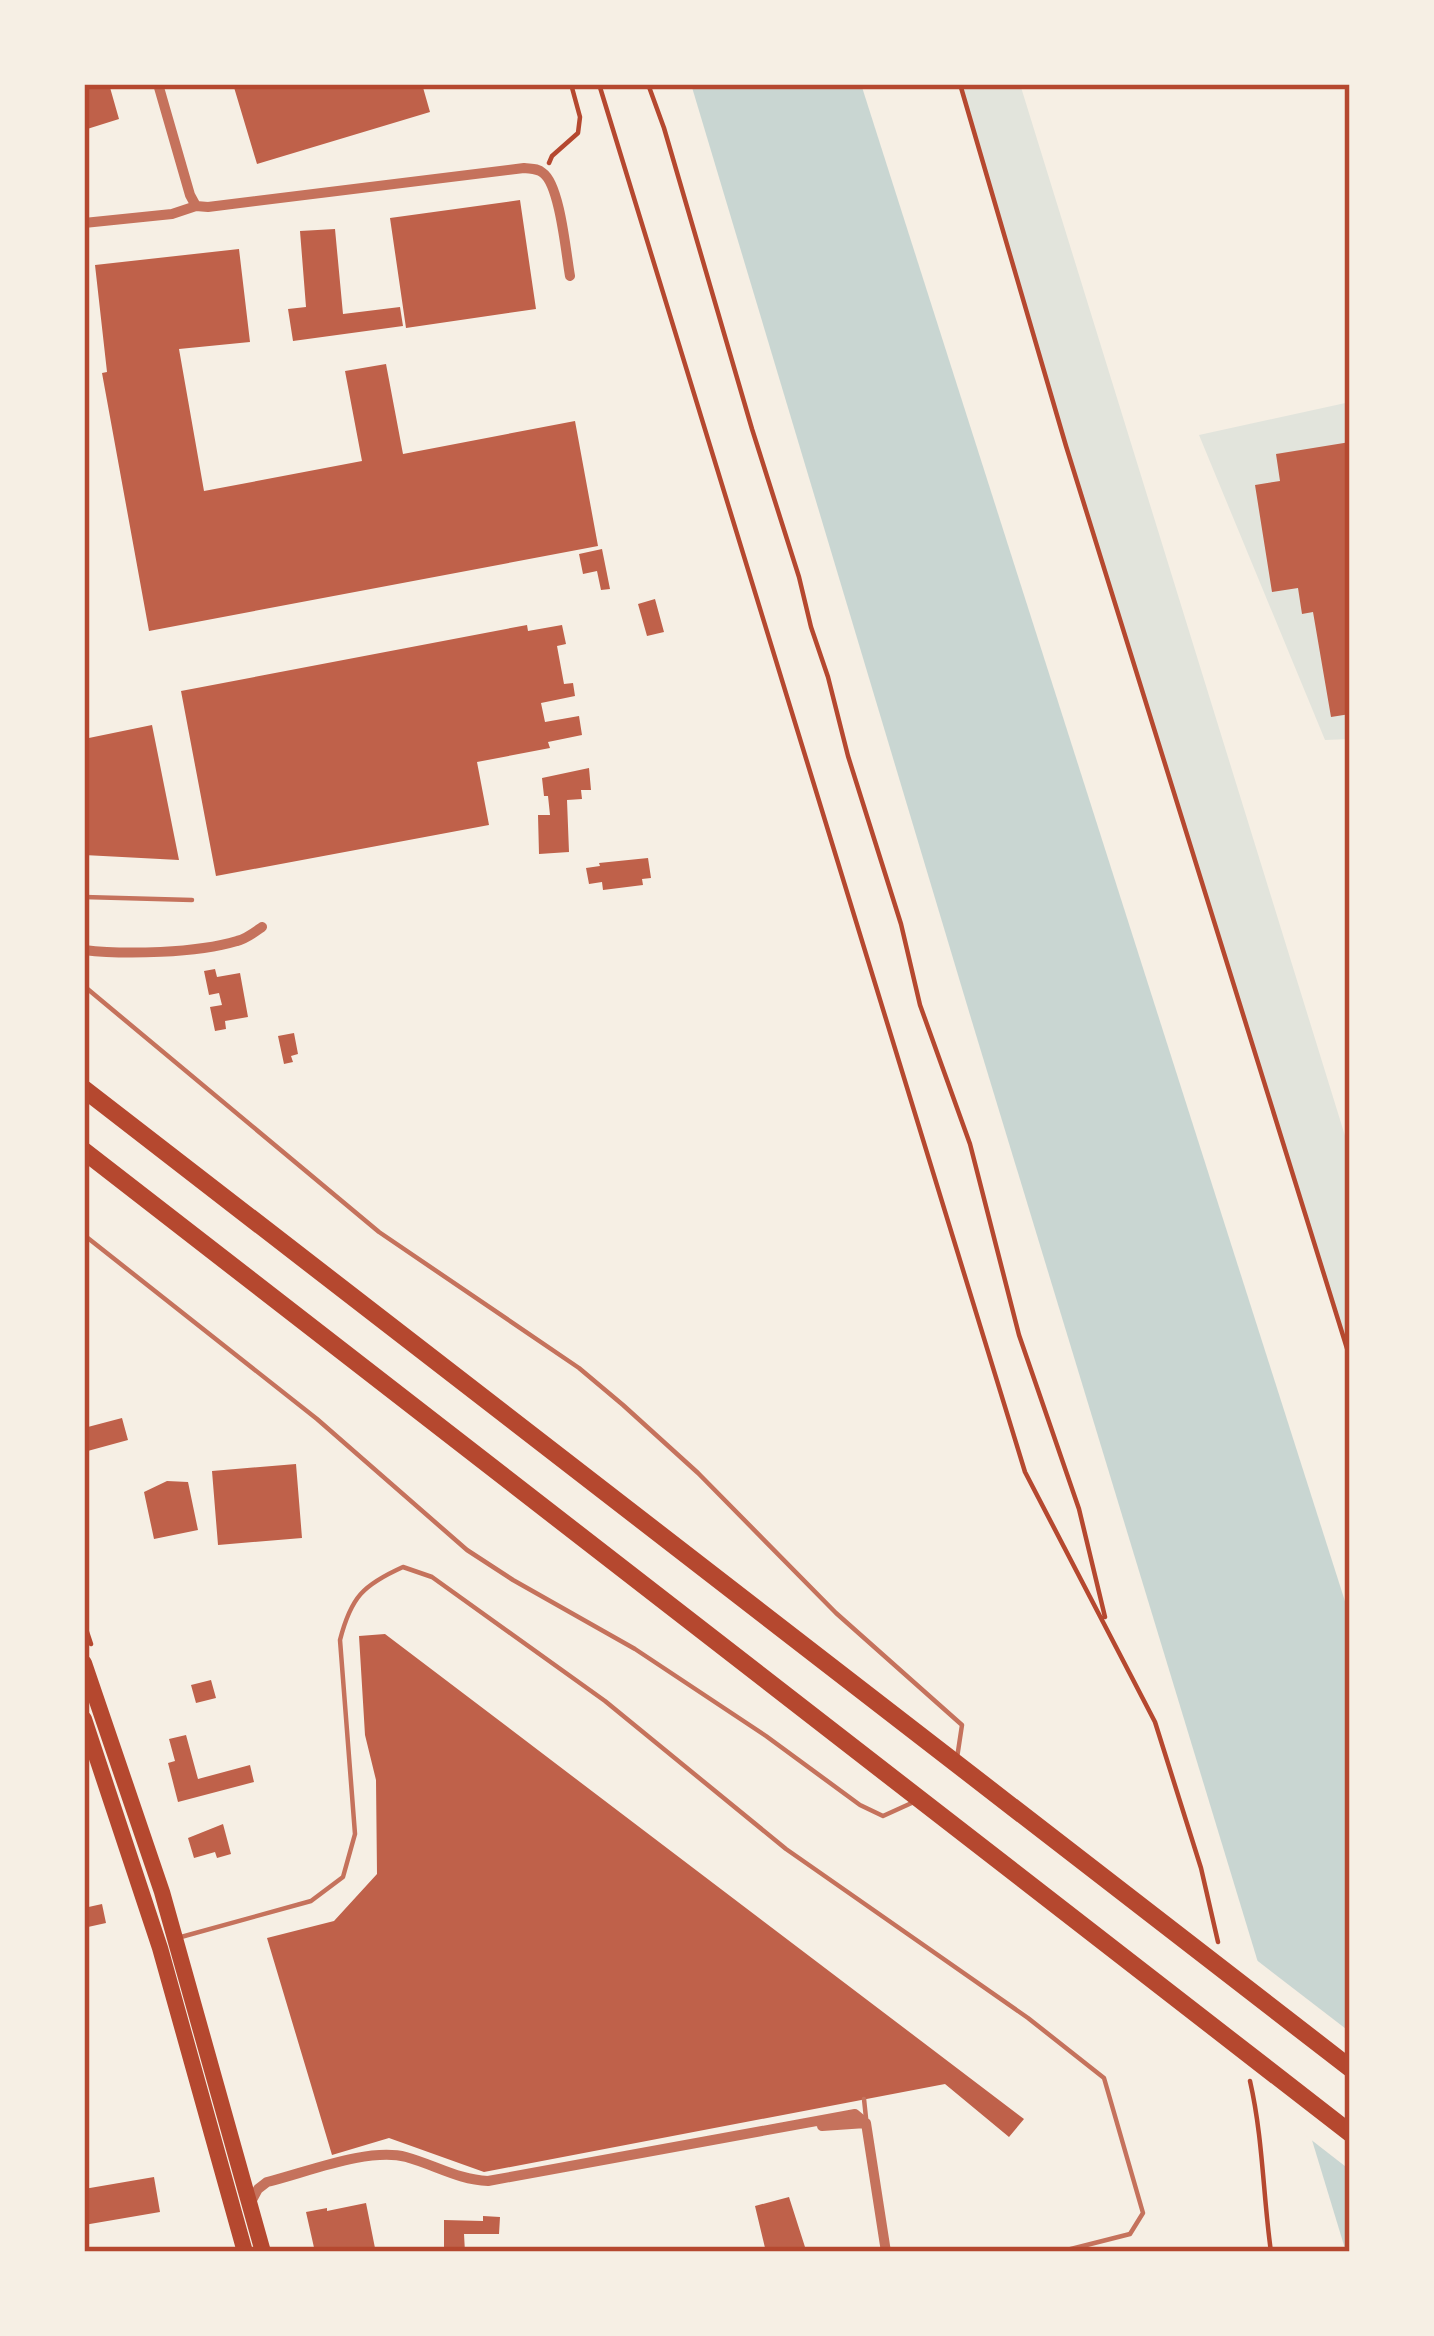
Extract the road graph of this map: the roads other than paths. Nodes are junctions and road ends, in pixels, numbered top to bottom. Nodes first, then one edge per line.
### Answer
1 (158, 84) edge
2 (196, 206) junction
3 (84, 224) edge
4 (570, 277) dead end
5 (84, 897) edge
6 (192, 900) dead end
7 (262, 927) dead end
8 (84, 950) edge
9 (84, 986) edge
10 (84, 1089) edge
11 (84, 1151) edge
12 (84, 1235) edge
13 (84, 1663) edge
14 (84, 1719) edge
15 (955, 1763) junction
16 (920, 1799) junction
17 (176, 1939) junction
18 (1350, 2068) edge
19 (864, 2099) dead end
20 (866, 2123) junction
21 (761, 2131) junction
22 (1350, 2133) edge
23 (250, 2205) junction
24 (245, 2252) edge
25 (263, 2252) edge
26 (886, 2252) edge
27 (1059, 2252) edge

1 - 2 street
2 - 3 street
2 - 4 street
5 - 6 lane
7 - 8 street
9 - 15 lane
10 - 15 highway
11 - 16 highway
12 - 16 lane
13 - 17 main road
14 - 24 main road
15 - 18 highway
16 - 22 highway
17 - 23 main road
17 - 27 lane
19 - 20 lane
20 - 21 street
20 - 21 street
20 - 26 street
21 - 23 street
23 - 25 main road

